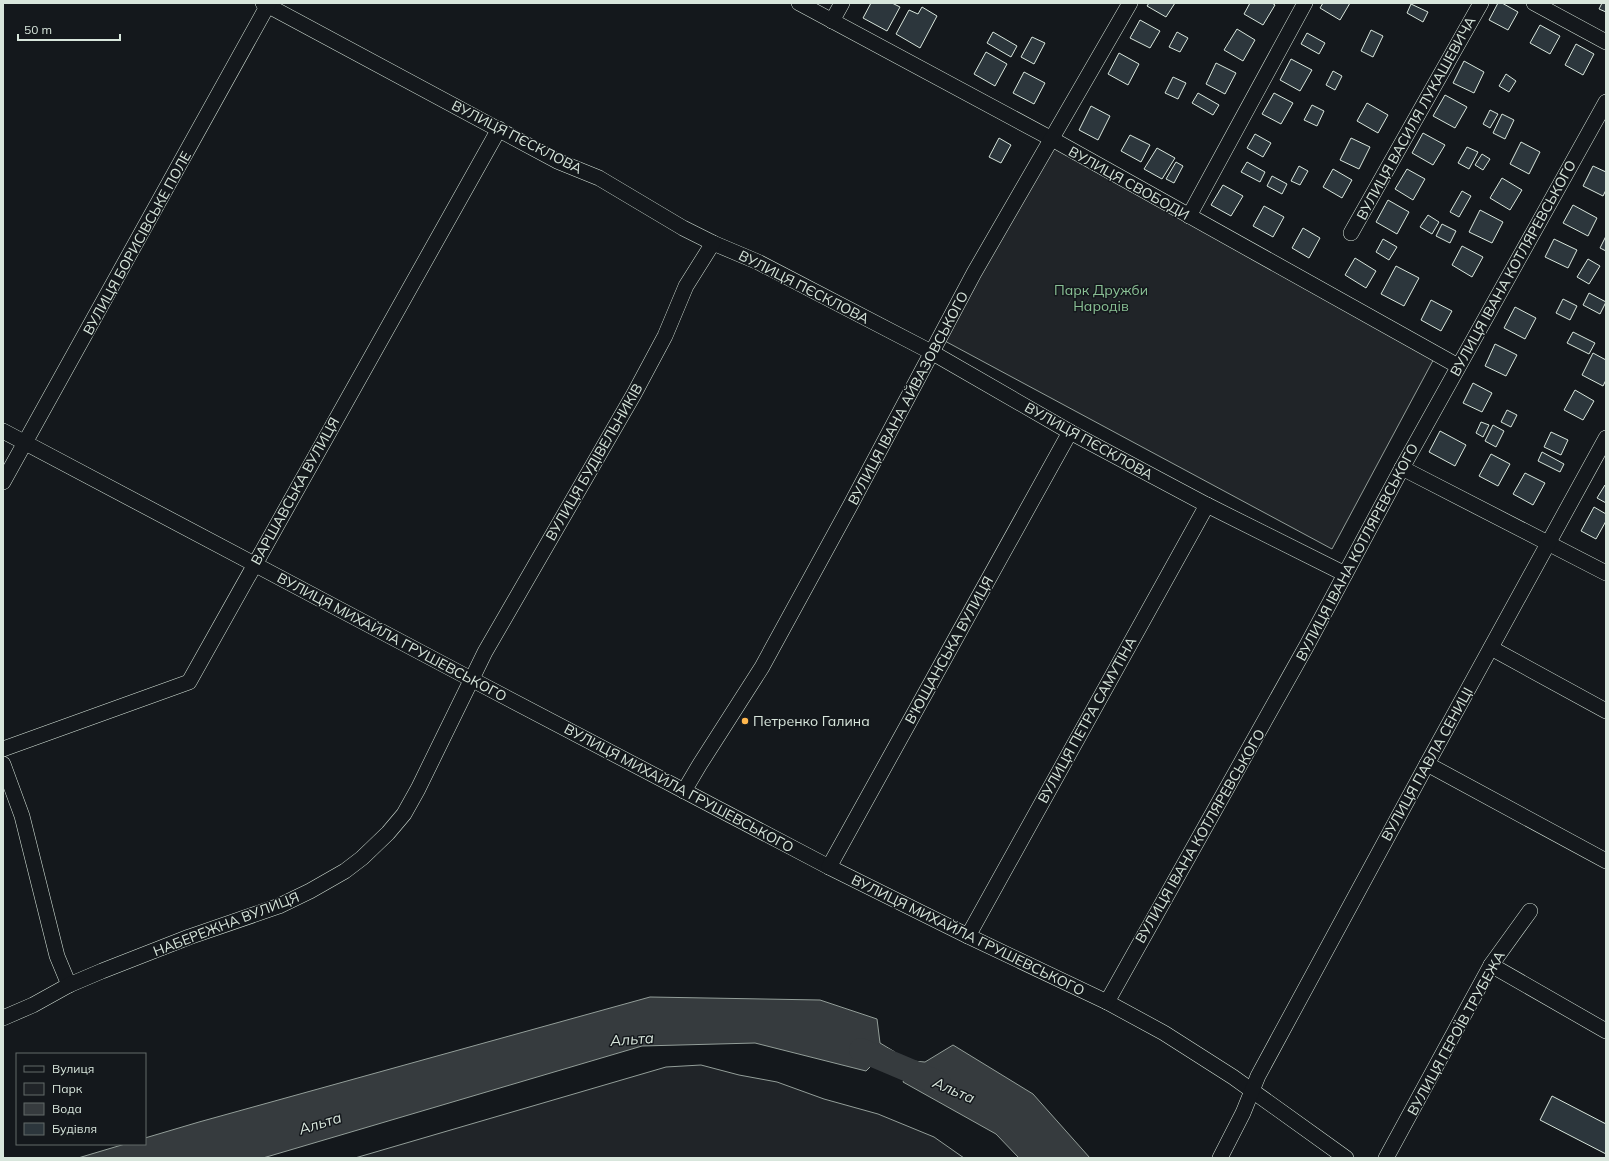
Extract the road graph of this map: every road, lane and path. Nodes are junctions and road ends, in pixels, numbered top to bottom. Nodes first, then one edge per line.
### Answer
1 (799, 3) edge
2 (842, 3) edge
3 (1130, 3) edge
4 (1305, 3) edge
5 (1481, 3) edge
6 (1534, 3) edge
7 (267, 4) edge
8 (832, 21) junction
9 (1606, 42) edge
10 (1606, 102) edge
11 (499, 129) junction
12 (1052, 139) junction
13 (1189, 216) junction
14 (1351, 234) dead end
15 (713, 242) junction
16 (933, 353) junction
17 (1458, 366) junction
18 (3, 431) edge
19 (1070, 432) junction
20 (1606, 438) edge
21 (26, 443) junction
22 (1402, 468) junction
23 (3, 482) edge
24 (1207, 504) junction
25 (1548, 542) junction
26 (254, 564) junction
27 (1606, 573) edge
28 (1345, 574) junction
29 (1491, 648) junction
30 (471, 679) junction
31 (1606, 711) edge
32 (3, 749) edge
33 (3, 764) edge
34 (1427, 764) junction
35 (684, 791) junction
36 (1606, 861) edge
37 (829, 867) junction
38 (1530, 911) dead end
39 (968, 936) junction
40 (1491, 965) junction
41 (69, 986) junction
42 (1107, 1002) junction
43 (3, 1018) edge
44 (1606, 1031) edge
45 (1253, 1092) junction
46 (1220, 1158) edge
47 (1346, 1158) edge
48 (1386, 1158) edge

1 - 8 street, ВУЛИЦЯ СВОБОДИ
2 - 8 street
3 - 12 street, ВУЛИЦЯ ІВАНА АЙВАЗОВСЬКОГО
4 - 13 street
5 - 14 street, ВУЛИЦЯ ВАСИЛЯ ЛУКАШЕВИЧА
6 - 9 street
7 - 11 street, ВУЛИЦЯ ПЄСКЛОВА
7 - 21 street, ВУЛИЦЯ БОРИСІВСЬКЕ ПОЛЕ
8 - 12 street, ВУЛИЦЯ СВОБОДИ
10 - 17 street, ВУЛИЦЯ ІВАНА КОТЛЯРЕВСЬКОГО
11 - 15 street, ВУЛИЦЯ ПЄСКЛОВА
11 - 26 street, ВАРШАВСЬКА ВУЛИЦЯ
12 - 13 street, ВУЛИЦЯ СВОБОДИ
12 - 16 street, ВУЛИЦЯ ІВАНА АЙВАЗОВСЬКОГО
13 - 17 street, ВУЛИЦЯ СВОБОДИ
15 - 16 street, ВУЛИЦЯ ПЄСКЛОВА
15 - 30 street, ВУЛИЦЯ БУДІВЕЛЬНИКІВ
16 - 19 street, ВУЛИЦЯ ПЄСКЛОВА
16 - 35 street, ВУЛИЦЯ ІВАНА АЙВАЗОВСЬКОГО
17 - 22 street, ВУЛИЦЯ ІВАНА КОТЛЯРЕВСЬКОГО
18 - 21 street, ВУЛИЦЯ МИХАЙЛА ГРУШЕВСЬКОГО
19 - 24 street, ВУЛИЦЯ ПЄСКЛОВА
19 - 37 street, В'ЮЩАНСЬКА ВУЛИЦЯ
20 - 25 street, ВУЛИЦЯ ПАВЛА СЕНИЦІ
21 - 23 street, ВУЛИЦЯ БОРИСІВСЬКЕ ПОЛЕ
21 - 26 street, ВУЛИЦЯ МИХАЙЛА ГРУШЕВСЬКОГО
22 - 25 street
22 - 28 street, ВУЛИЦЯ ІВАНА КОТЛЯРЕВСЬКОГО
24 - 28 street, ВУЛИЦЯ ПЄСКЛОВА
24 - 39 street, ВУЛИЦЯ ПЕТРА САМУТІНА
25 - 27 street
25 - 29 street, ВУЛИЦЯ ПАВЛА СЕНИЦІ
26 - 30 street, ВУЛИЦЯ МИХАЙЛА ГРУШЕВСЬКОГО
26 - 32 street, ВАРШАВСЬКА ВУЛИЦЯ
28 - 42 street, ВУЛИЦЯ ІВАНА КОТЛЯРЕВСЬКОГО
29 - 31 street
29 - 34 street, ВУЛИЦЯ ПАВЛА СЕНИЦІ
30 - 35 street, ВУЛИЦЯ МИХАЙЛА ГРУШЕВСЬКОГО
30 - 41 street, НАБЕРЕЖНА ВУЛИЦЯ
33 - 41 street
34 - 36 street
34 - 45 street, ВУЛИЦЯ ПАВЛА СЕНИЦІ
35 - 37 street, ВУЛИЦЯ МИХАЙЛА ГРУШЕВСЬКОГО
37 - 39 street, ВУЛИЦЯ МИХАЙЛА ГРУШЕВСЬКОГО
38 - 40 street, ВУЛИЦЯ ГЕРОЇВ ТРУБЕЖА
39 - 42 street, ВУЛИЦЯ МИХАЙЛА ГРУШЕВСЬКОГО
40 - 44 street
40 - 48 street, ВУЛИЦЯ ГЕРОЇВ ТРУБЕЖА
41 - 43 street, НАБЕРЕЖНА ВУЛИЦЯ
42 - 45 street, ВУЛИЦЯ МИХАЙЛА ГРУШЕВСЬКОГО
45 - 46 street, ВУЛИЦЯ ПАВЛА СЕНИЦІ
45 - 47 street, ВУЛИЦЯ МИХАЙЛА ГРУШЕВСЬКОГО

